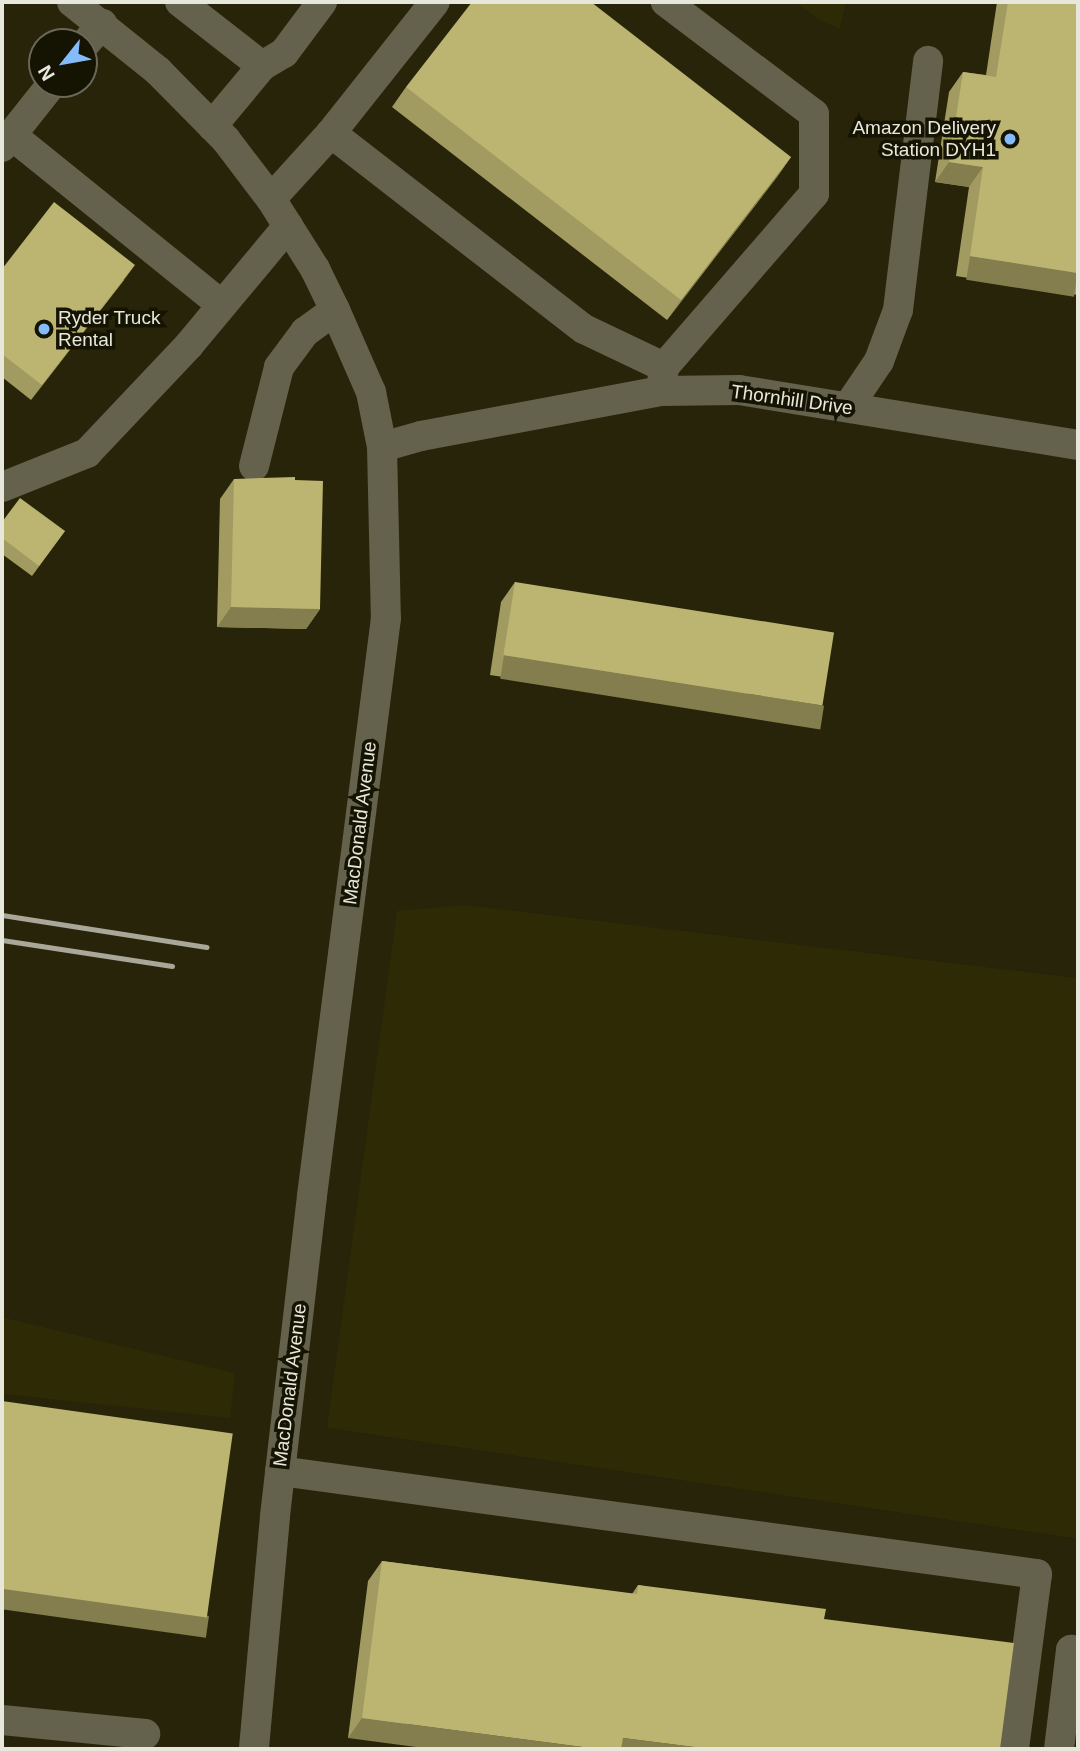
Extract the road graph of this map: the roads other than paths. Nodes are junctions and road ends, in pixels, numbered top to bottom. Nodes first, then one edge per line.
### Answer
1 (72, 2) edge
2 (180, 2) edge
3 (322, 2) edge
4 (435, 2) edge
5 (666, 2) edge
6 (89, 28) edge
7 (98, 37) edge
8 (928, 61) dead end
9 (262, 66) junction
10 (40, 98) edge
11 (212, 126) junction
12 (331, 133) junction
13 (6, 140) edge
14 (271, 199) junction
15 (288, 226) junction
16 (222, 305) junction
17 (335, 310) junction
18 (663, 379) junction
19 (848, 407) junction
20 (1078, 445) edge
21 (382, 447) junction
22 (254, 466) dead end
23 (2, 487) edge
24 (280, 1471) junction
25 (1078, 1651) edge
26 (2, 1720) edge
27 (128, 1738) edge
28 (254, 1749) edge
29 (1014, 1749) edge
30 (1059, 1749) edge

1 - 6 street, MacDonald Avenue
2 - 9 street
3 - 9 street
4 - 12 street
5 - 18 street
7 - 11 street, MacDonald Avenue
8 - 19 street
9 - 11 street
10 - 13 street
11 - 14 street, MacDonald Avenue
12 - 14 street
12 - 18 street
13 - 16 street
14 - 15 street, MacDonald Avenue
15 - 16 street
15 - 17 street, MacDonald Avenue
16 - 23 street
17 - 21 street, MacDonald Avenue
17 - 22 street
18 - 19 street, Thornhill Drive
18 - 21 street, Thornhill Drive
19 - 20 street, Thornhill Drive
21 - 24 street, MacDonald Avenue
24 - 28 street, MacDonald Avenue
24 - 29 street
25 - 30 street
26 - 27 street

